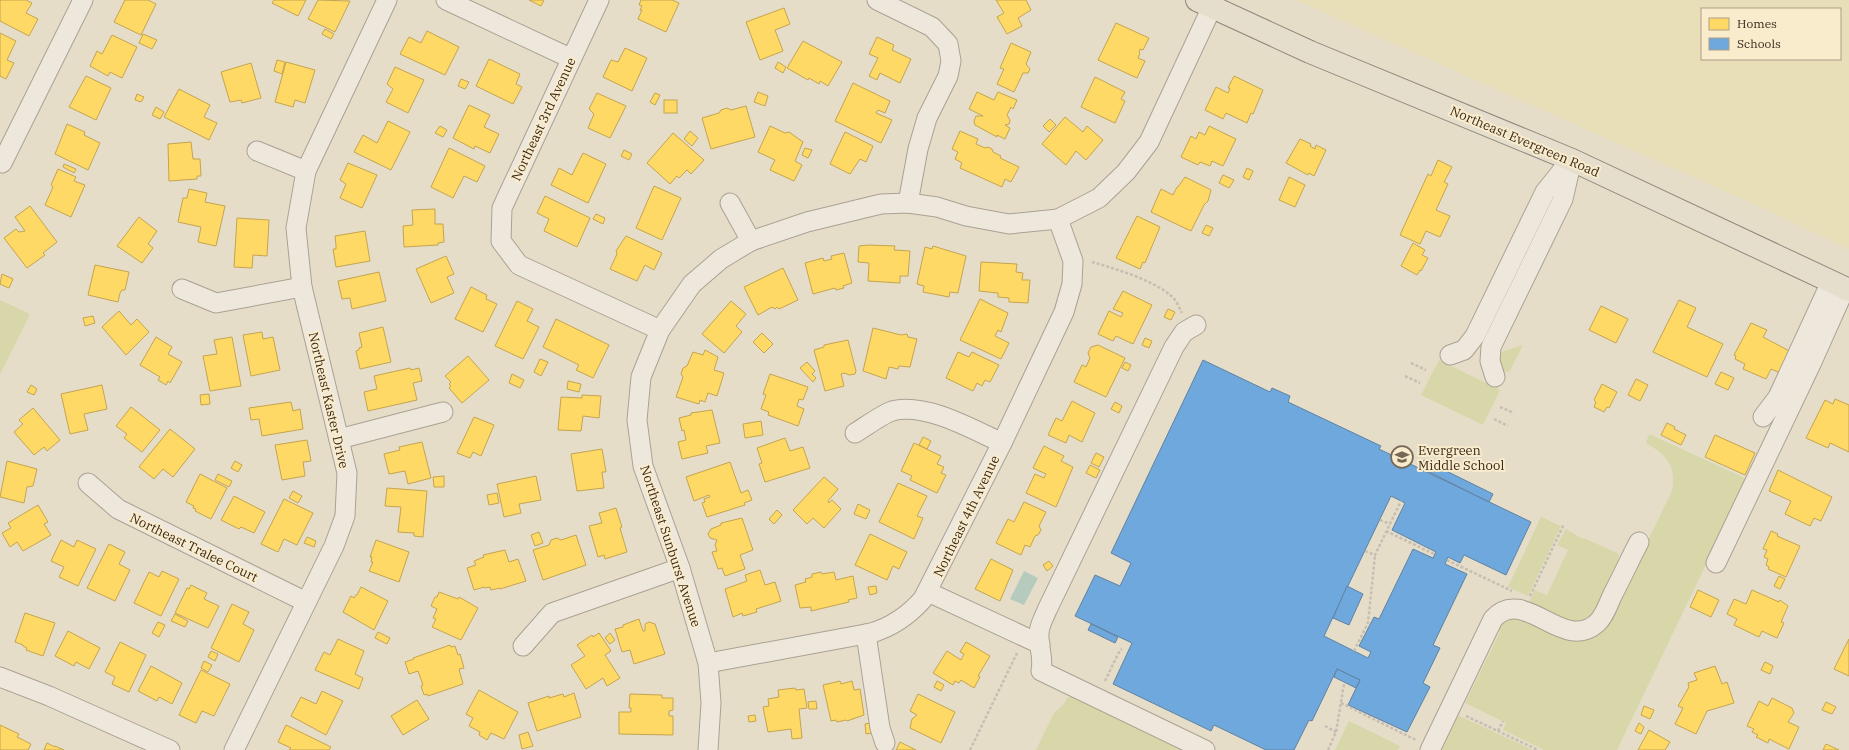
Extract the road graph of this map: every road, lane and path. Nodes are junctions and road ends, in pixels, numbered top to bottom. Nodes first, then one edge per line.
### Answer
1 (83, 0) edge
2 (387, 0) edge
3 (446, 0) edge
4 (599, 0) edge
5 (877, 0) edge
6 (1204, 3) edge
7 (570, 58) junction
8 (257, 151) dead end
9 (1572, 160) junction
10 (2, 163) dead end
11 (306, 171) junction
12 (908, 202) junction
13 (730, 203) dead end
14 (1058, 219) junction
15 (751, 241) junction
16 (1092, 262) dead end
17 (1842, 286) edge
18 (302, 287) junction
19 (182, 289) dead end
20 (1190, 322) joint
21 (660, 330) junction
22 (1450, 355) dead end
23 (1411, 364) dead end
24 (1426, 370) dead end
25 (1405, 376) dead end
26 (1496, 377) dead end
27 (1420, 383) dead end
28 (1500, 407) dead end
29 (443, 412) dead end
30 (1514, 413) dead end
31 (1763, 417) dead end
32 (1494, 419) dead end
33 (1508, 426) dead end
34 (855, 433) dead end
35 (339, 439) junction
36 (1002, 443) junction
37 (88, 483) dead end
38 (1400, 501) dead end
39 (1380, 520) dead end
40 (1390, 524) junction
41 (1564, 524) dead end
42 (1386, 531) junction
43 (1638, 542) dead end
44 (1365, 551) dead end
45 (1434, 554) dead end
46 (1375, 555) junction
47 (1447, 560) dead end
48 (1716, 563) dead end
49 (680, 568) junction
50 (928, 592) junction
51 (1515, 593) dead end
52 (1528, 599) dead end
53 (306, 602) junction
54 (866, 634) junction
55 (1040, 644) junction
56 (523, 646) dead end
57 (1122, 649) dead end
58 (1022, 650) dead end
59 (1354, 651) dead end
60 (708, 663) junction
61 (0, 677) edge
62 (1105, 681) dead end
63 (1344, 684) dead end
64 (1341, 703) junction
65 (1463, 714) dead end
66 (1503, 721) dead end
67 (1325, 726) dead end
68 (1498, 731) junction
69 (1336, 732) junction
70 (885, 743) dead end
71 (1423, 745) edge
72 (170, 750) edge
73 (234, 750) edge
74 (708, 750) edge
75 (970, 750) edge
76 (1205, 750) edge
77 (1328, 750) edge
78 (1538, 750) edge

1 - 10 street
2 - 11 street, Northeast Kaster Drive
3 - 7 street
4 - 7 street, Northeast 3rd Avenue
5 - 12 street
6 - 9 main road, Northeast Evergreen Road
6 - 14 street, Northeast Sunburst Avenue
7 - 21 street, Northeast 3rd Avenue
8 - 11 street
9 - 17 main road, Northeast Evergreen Road
9 - 22 street
9 - 26 street
11 - 18 street, Northeast Kaster Drive
12 - 14 street, Northeast Sunburst Avenue
12 - 15 street, Northeast Sunburst Avenue
13 - 15 street
14 - 36 street, Northeast 4th Avenue
15 - 21 street, Northeast Sunburst Avenue
16 - 20 path
17 - 31 street
17 - 48 street
18 - 19 street
18 - 35 street, Northeast Kaster Drive
20 - 55 street
21 - 49 street, Northeast Sunburst Avenue
23 - 24 path
25 - 27 path
28 - 30 path
29 - 35 street
32 - 33 path
34 - 36 street
35 - 53 street, Northeast Kaster Drive
36 - 50 street, Northeast 4th Avenue
37 - 53 street, Northeast Tralee Court
38 - 40 path
39 - 40 path
40 - 42 path
41 - 52 path
42 - 45 path
42 - 46 path
43 - 71 street
44 - 46 path
46 - 59 path
47 - 51 path
49 - 56 street
49 - 60 street, Northeast Sunburst Avenue
50 - 54 street, Northeast 4th Avenue
50 - 55 street
53 - 73 street, Northeast Kaster Drive
54 - 60 street, Northeast 4th Avenue
54 - 70 street
55 - 76 street
57 - 62 path
58 - 75 path
60 - 74 street, Northeast Sunburst Avenue
61 - 72 street
63 - 64 path
64 - 69 path
64 - 71 path
65 - 68 path
66 - 68 path
67 - 69 path
68 - 78 path
69 - 77 path

